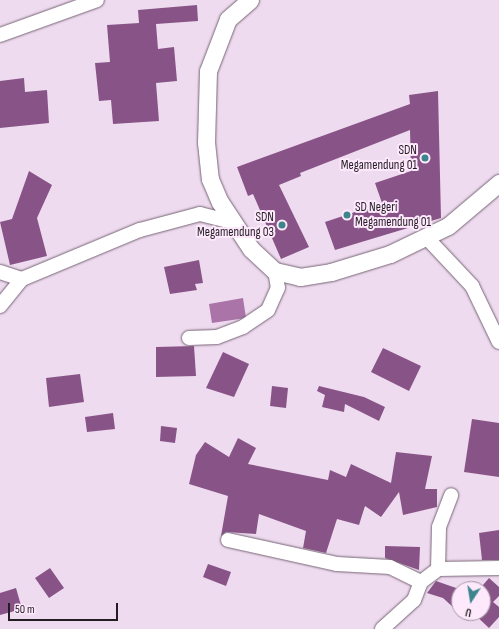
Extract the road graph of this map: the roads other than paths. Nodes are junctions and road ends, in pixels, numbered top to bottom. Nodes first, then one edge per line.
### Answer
1 (97, 0) edge
2 (250, 0) edge
3 (0, 35) edge
4 (499, 184) edge
5 (232, 222) junction
6 (427, 238) junction
7 (275, 271) junction
8 (0, 272) edge
9 (22, 279) junction
10 (0, 306) edge
11 (189, 338) dead end
12 (499, 342) edge
13 (451, 495) dead end
14 (228, 540) dead end
15 (499, 568) edge
16 (438, 569) junction
17 (421, 582) junction
18 (382, 629) edge

1 - 3 street
2 - 5 street
4 - 6 street
5 - 7 street
5 - 9 street
6 - 7 street
6 - 12 street
7 - 11 street
8 - 9 street
9 - 10 street
13 - 16 street
14 - 17 street
15 - 16 street
16 - 17 street
17 - 18 street

